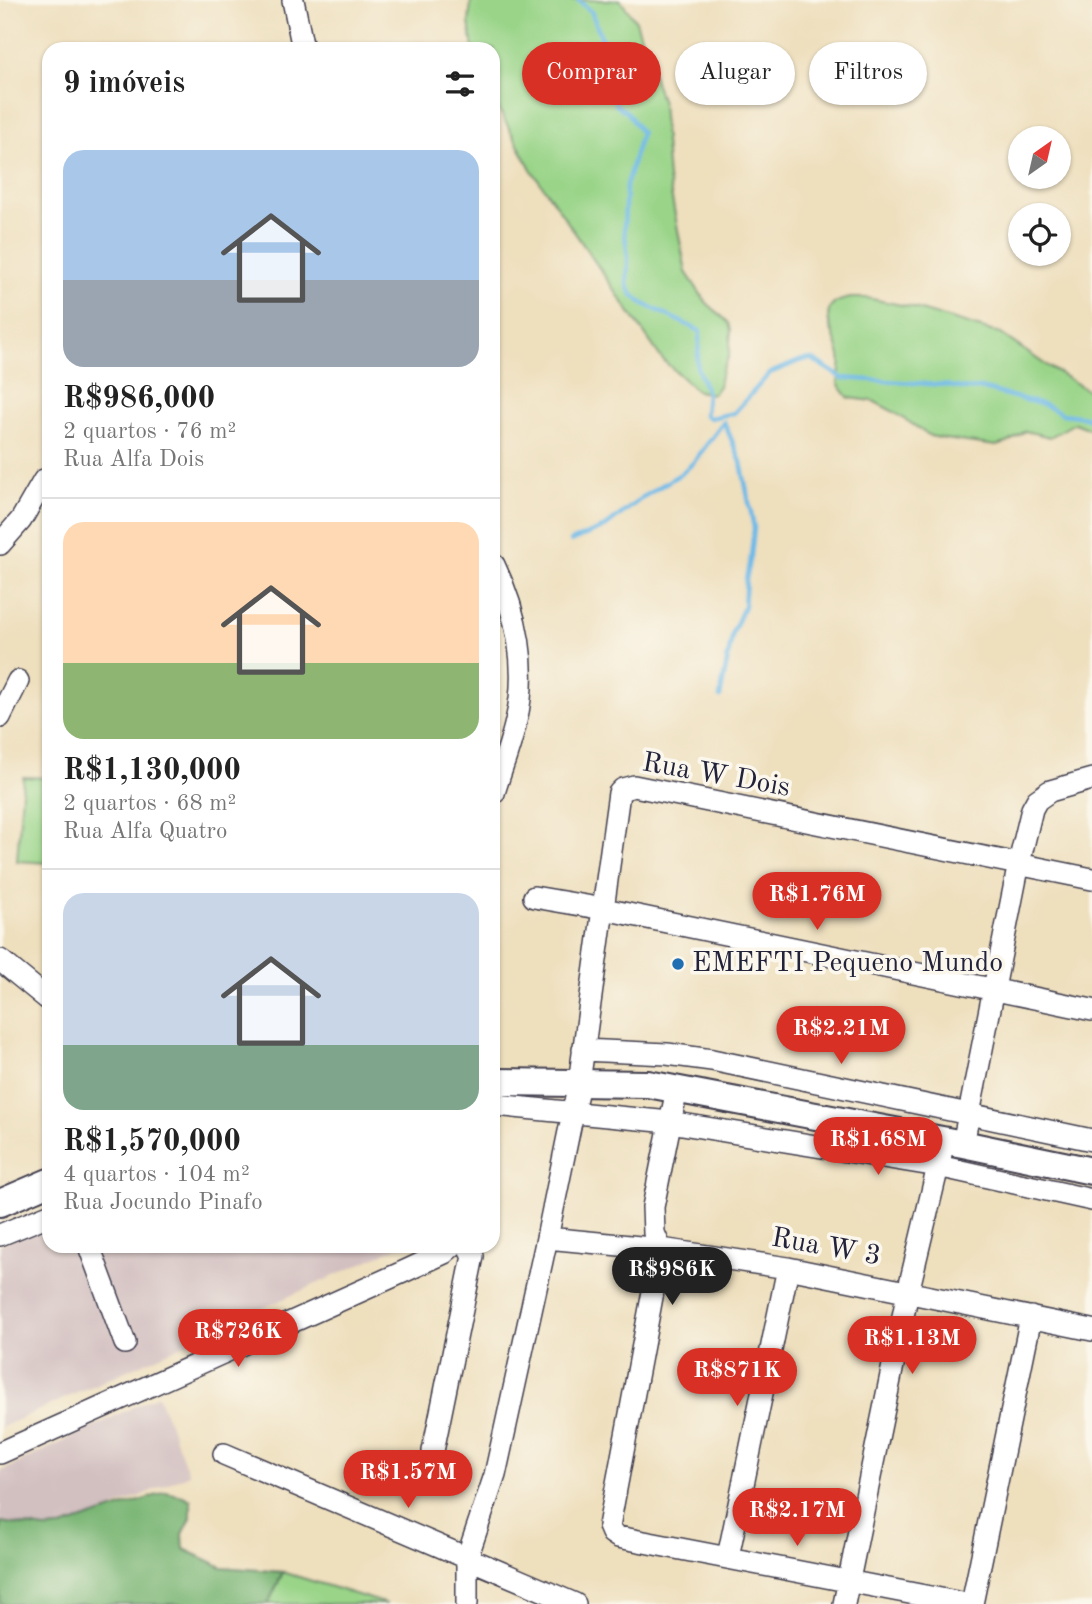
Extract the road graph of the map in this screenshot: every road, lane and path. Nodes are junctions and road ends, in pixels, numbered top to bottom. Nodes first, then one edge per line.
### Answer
1 (293, 0) edge
2 (302, 42) edge
3 (42, 484) edge
4 (0, 544) edge
5 (500, 578) edge
6 (18, 681) dead end
7 (0, 716) edge
8 (500, 773) edge
9 (1092, 779) edge
10 (1019, 863) junction
11 (1092, 879) edge
12 (534, 897) dead end
13 (604, 909) junction
14 (0, 960) edge
15 (993, 990) junction
16 (42, 994) edge
17 (1092, 1010) edge
18 (583, 1049) junction
19 (500, 1082) edge
20 (579, 1083) junction
21 (677, 1089) junction
22 (500, 1106) edge
23 (572, 1114) junction
24 (969, 1115) junction
25 (670, 1122) junction
26 (1092, 1140) edge
27 (948, 1150) junction
28 (1092, 1171) edge
29 (42, 1185) edge
30 (1092, 1200) edge
31 (0, 1203) edge
32 (42, 1218) edge
33 (0, 1235) edge
34 (548, 1238) junction
35 (661, 1249) junction
36 (92, 1253) edge
37 (442, 1253) edge
38 (472, 1253) edge
39 (788, 1268) junction
40 (908, 1292) junction
41 (1031, 1317) junction
42 (1092, 1330) edge
43 (125, 1343) dead end
44 (433, 1451) dead end
45 (0, 1453) edge
46 (224, 1454) dead end
47 (728, 1557) junction
48 (467, 1558) junction
49 (848, 1579) junction
50 (467, 1604) edge
51 (575, 1604) edge
52 (844, 1604) edge
53 (970, 1604) edge

1 - 2 street
3 - 4 street
5 - 8 street
6 - 7 street
9 - 10 street
10 - 11 street, Rua W Dois
10 - 13 street, Rua W Dois
10 - 15 street
12 - 13 street
13 - 15 street
13 - 18 street, Rua W Dois
14 - 16 street
15 - 17 street
15 - 24 street
18 - 20 street, Rua W Dois
18 - 24 street
19 - 20 main road
20 - 21 main road
20 - 23 street, Rua W Dois
21 - 25 street
21 - 27 main road
22 - 23 street
23 - 25 street
23 - 34 street, Rua W Dois
24 - 26 street
24 - 27 street
25 - 27 street
25 - 35 street
27 - 28 main road
27 - 30 street
27 - 40 street
29 - 31 main road
32 - 33 street
34 - 35 street, Rua W 3
34 - 48 street, Rua W Dois
35 - 39 street, Rua W 3
35 - 47 street
36 - 43 street
37 - 45 street
38 - 44 street
39 - 40 street, Rua W 3
39 - 47 street
40 - 41 street, Rua W 3
40 - 49 street
41 - 42 street, Rua W 3
41 - 53 street
46 - 48 street
47 - 49 street
48 - 50 street
48 - 51 street
49 - 52 street
49 - 53 street

